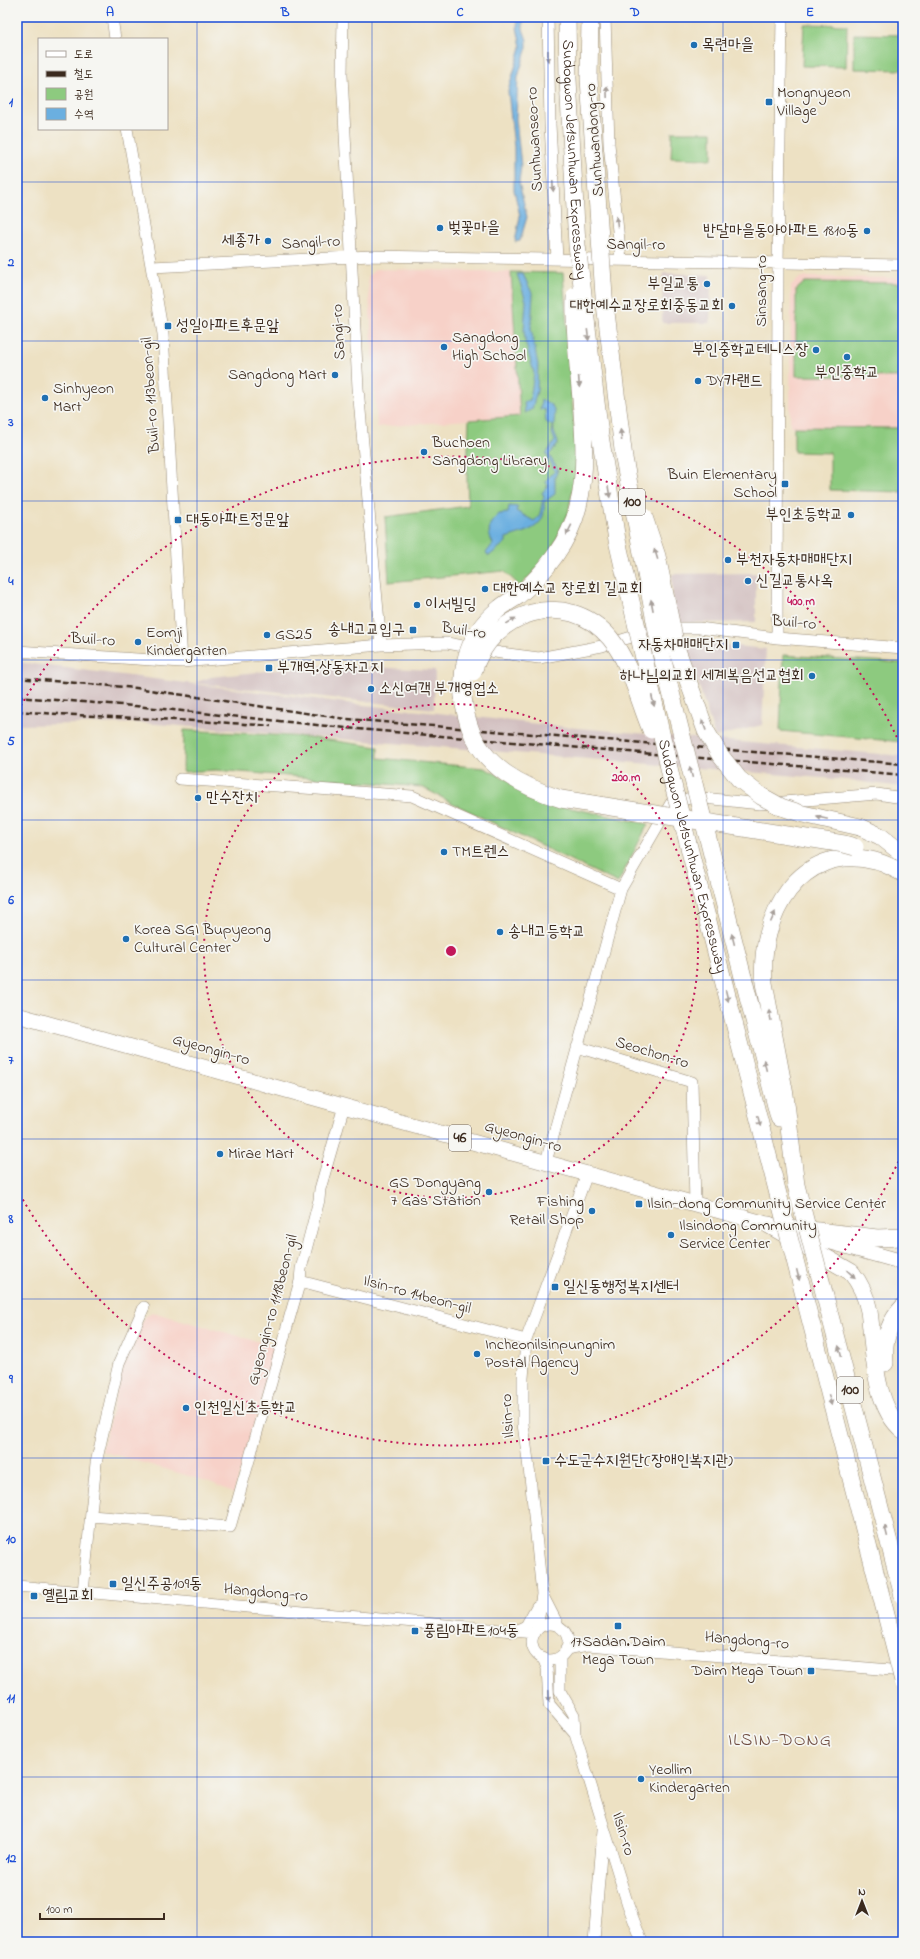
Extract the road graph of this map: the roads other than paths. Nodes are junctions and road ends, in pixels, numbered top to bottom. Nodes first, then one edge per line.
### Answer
1 (112, 17) edge
2 (343, 17) edge
3 (548, 17) edge
4 (567, 17) edge
5 (590, 17) edge
6 (605, 17) edge
7 (782, 17) edge
8 (115, 38) edge
9 (127, 130) edge
10 (577, 245) junction
11 (351, 256) junction
12 (557, 259) junction
13 (621, 260) junction
14 (778, 263) junction
15 (903, 265) edge
16 (152, 267) junction
17 (624, 458) junction
18 (777, 638) junction
19 (381, 645) junction
20 (903, 648) edge
21 (17, 651) edge
22 (182, 662) junction
23 (180, 779) dead end
24 (672, 781) junction
25 (903, 798) edge
26 (858, 843) junction
27 (903, 854) edge
28 (903, 859) edge
29 (903, 873) edge
30 (621, 889) junction
31 (17, 1015) edge
32 (577, 1047) junction
33 (344, 1106) junction
34 (546, 1162) junction
35 (587, 1174) junction
36 (796, 1184) junction
37 (694, 1204) junction
38 (769, 1225) junction
39 (903, 1237) edge
40 (903, 1262) edge
41 (300, 1281) junction
42 (144, 1307) dead end
43 (903, 1307) edge
44 (526, 1340) junction
45 (903, 1419) edge
46 (903, 1430) edge
47 (90, 1516) junction
48 (17, 1586) edge
49 (82, 1592) junction
50 (542, 1594) junction
51 (903, 1596) edge
52 (561, 1629) junction
53 (536, 1631) junction
54 (513, 1632) junction
55 (533, 1645) junction
56 (588, 1645) junction
57 (563, 1653) junction
58 (543, 1658) junction
59 (903, 1671) edge
60 (903, 1682) edge
61 (575, 1734) junction
62 (603, 1822) junction
63 (594, 1942) edge
64 (642, 1942) edge

1 - 8 street
2 - 11 street, Sangi-ro
3 -> 12 street, Sunhwanseo-ro
4 - 10 highway, Sudogwon Je1sunhwan Expressway / 100, bridge
17 -> 5 highway, Sudogwon Je1sunhwan Expressway / 100, bridge
13 -> 6 street, Sunhwandong-ro
7 - 14 street, Sinsang-ro
9 - 16 street, Buil-ro 113beon-gil
10 -> 24 highway, Sudogwon Je1sunhwan Expressway / 100, bridge
10 -> 26 highway, bridge
11 - 12 street, Sangil-ro
11 - 16 street, Sangil-ro
11 - 19 street, Sangi-ro
12 - 13 street, Sangil-ro
13 - 14 street, Sangil-ro
14 - 15 street, Sangil-ro
14 - 18 street, Sinsang-ro
16 - 22 street, Buil-ro 113beon-gil
26 -> 17 highway, bridge
36 -> 17 highway, Sudogwon Je1sunhwan Expressway / 100, bridge
18 - 19 street, Buil-ro
18 - 20 street, Buil-ro
19 - 22 street, Buil-ro
21 - 22 street, Buil-ro
23 - 30 street
26 -> 24 highway, bridge
24 -> 60 highway, Sudogwon Je1sunhwan Expressway / 100, bridge
25 - 30 street
26 - 27 highway
26 - 28 highway
26 - 29 highway
36 -> 26 highway
30 - 32 street
31 - 33 main road, Gyeongin-ro / 46
32 - 34 street
32 - 37 street, Seochon-ro
33 - 34 main road, Gyeongin-ro / 46
33 - 41 street, Gyeongin-ro 1118beon-gil
34 - 35 main road, Gyeongin-ro / 46
35 - 37 main road, Gyeongin-ro / 46
35 - 44 street, Ilsin-ro
51 -> 36 highway, Sudogwon Je1sunhwan Expressway / 100, bridge
37 - 38 main road, Gyeongin-ro / 46
38 - 39 highway
38 - 40 main road, Gyeongin-ro / 46
38 -> 46 highway
41 - 44 street, Ilsin-ro 14beon-gil
41 - 47 street, Gyeongin-ro 1118beon-gil
42 - 47 street
43 - 45 highway
44 - 50 street, Ilsin-ro
47 - 49 street
48 - 49 street, Hangdong-ro
49 - 54 street, Hangdong-ro
50 - 52 street, Ilsin-ro
50 - 53 street, Ilsin-ro
50 - 54 street
52 - 53 street
52 - 56 street, Hangdong-ro
52 - 57 street
53 - 54 street, Hangdong-ro
53 - 55 street
54 - 55 street, Hangdong-ro
55 - 58 street
56 - 57 street, Hangdong-ro
56 - 59 street, Hangdong-ro
57 - 58 street
57 - 61 street, Ilsin-ro
58 -> 61 street, Ilsin-ro
61 - 62 street, Ilsin-ro
62 - 63 street
62 - 64 street, Ilsin-ro

